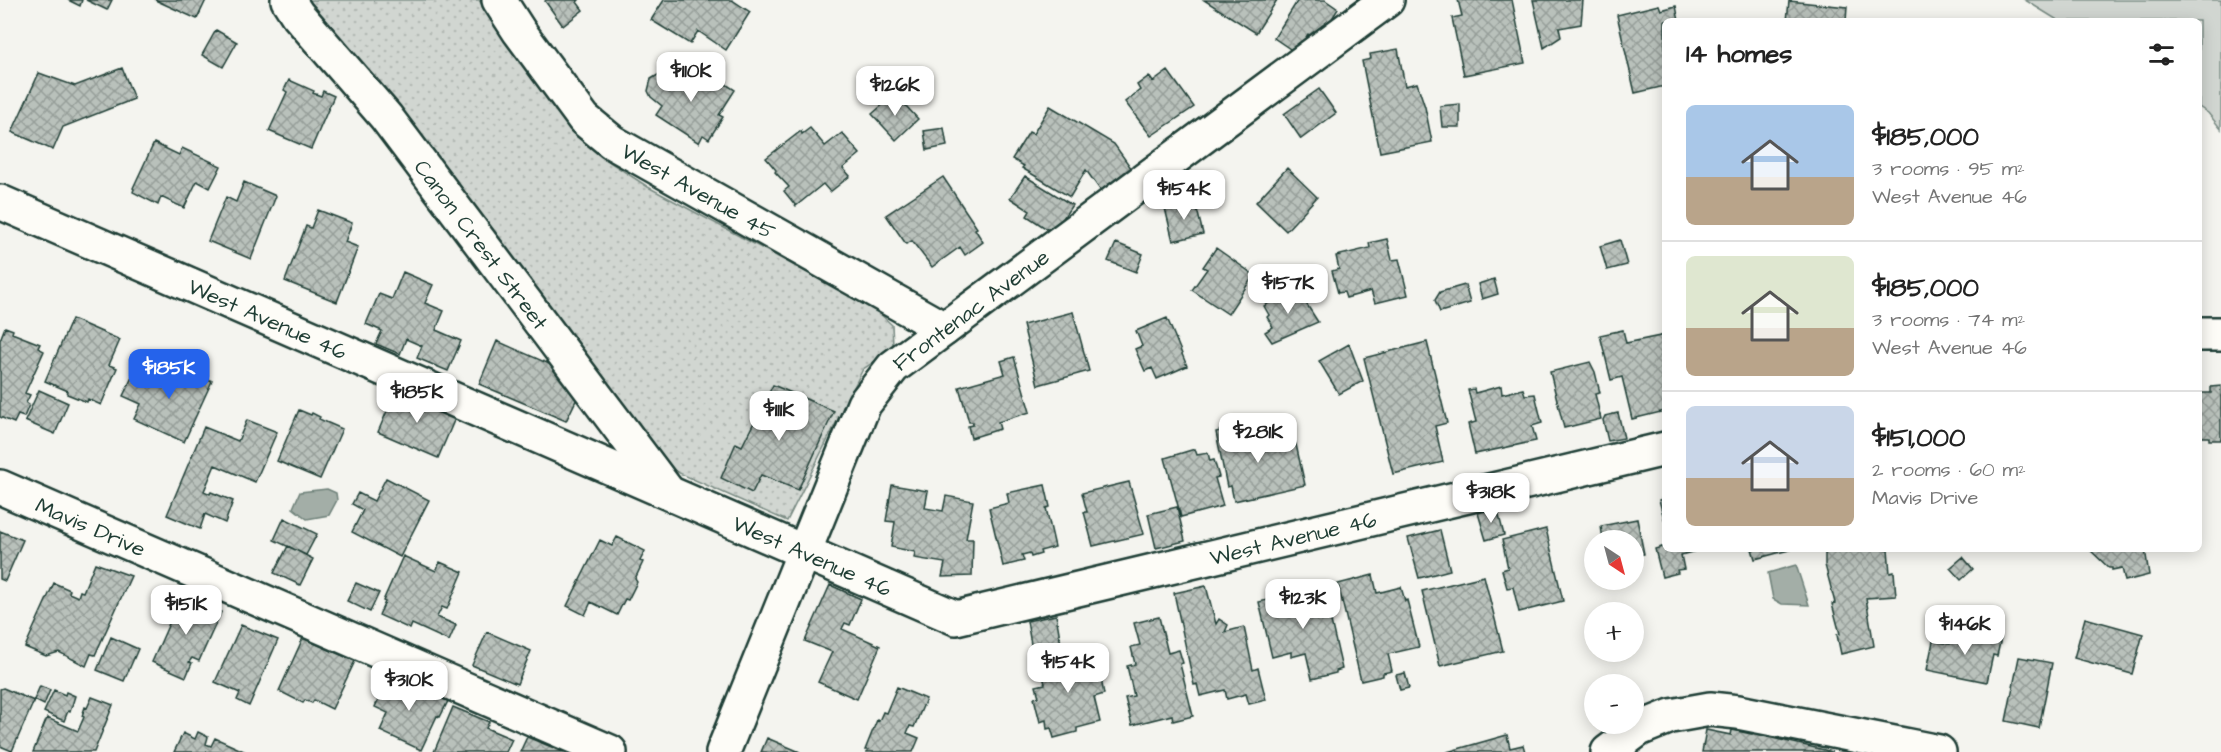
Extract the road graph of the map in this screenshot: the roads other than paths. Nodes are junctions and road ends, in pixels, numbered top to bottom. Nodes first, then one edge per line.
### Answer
1 (288, 0) edge
2 (1387, 0) edge
3 (504, 2) edge
4 (0, 202) edge
5 (944, 329) junction
6 (2202, 334) edge
7 (2221, 334) edge
8 (1662, 450) edge
9 (0, 487) edge
10 (669, 493) junction
11 (805, 553) junction
12 (610, 752) edge
13 (723, 752) edge
14 (1608, 752) edge
15 (1939, 752) edge

1 - 10 street, Canon Crest Street
2 - 5 street, Frontenac Avenue
3 - 5 street, West Avenue 45
4 - 10 street, West Avenue 46
5 - 11 street, Frontenac Avenue
6 - 7 street
8 - 11 street, West Avenue 46
9 - 12 street, Mavis Drive
10 - 11 street, West Avenue 46
11 - 13 street, Frontenac Avenue
14 - 15 street

